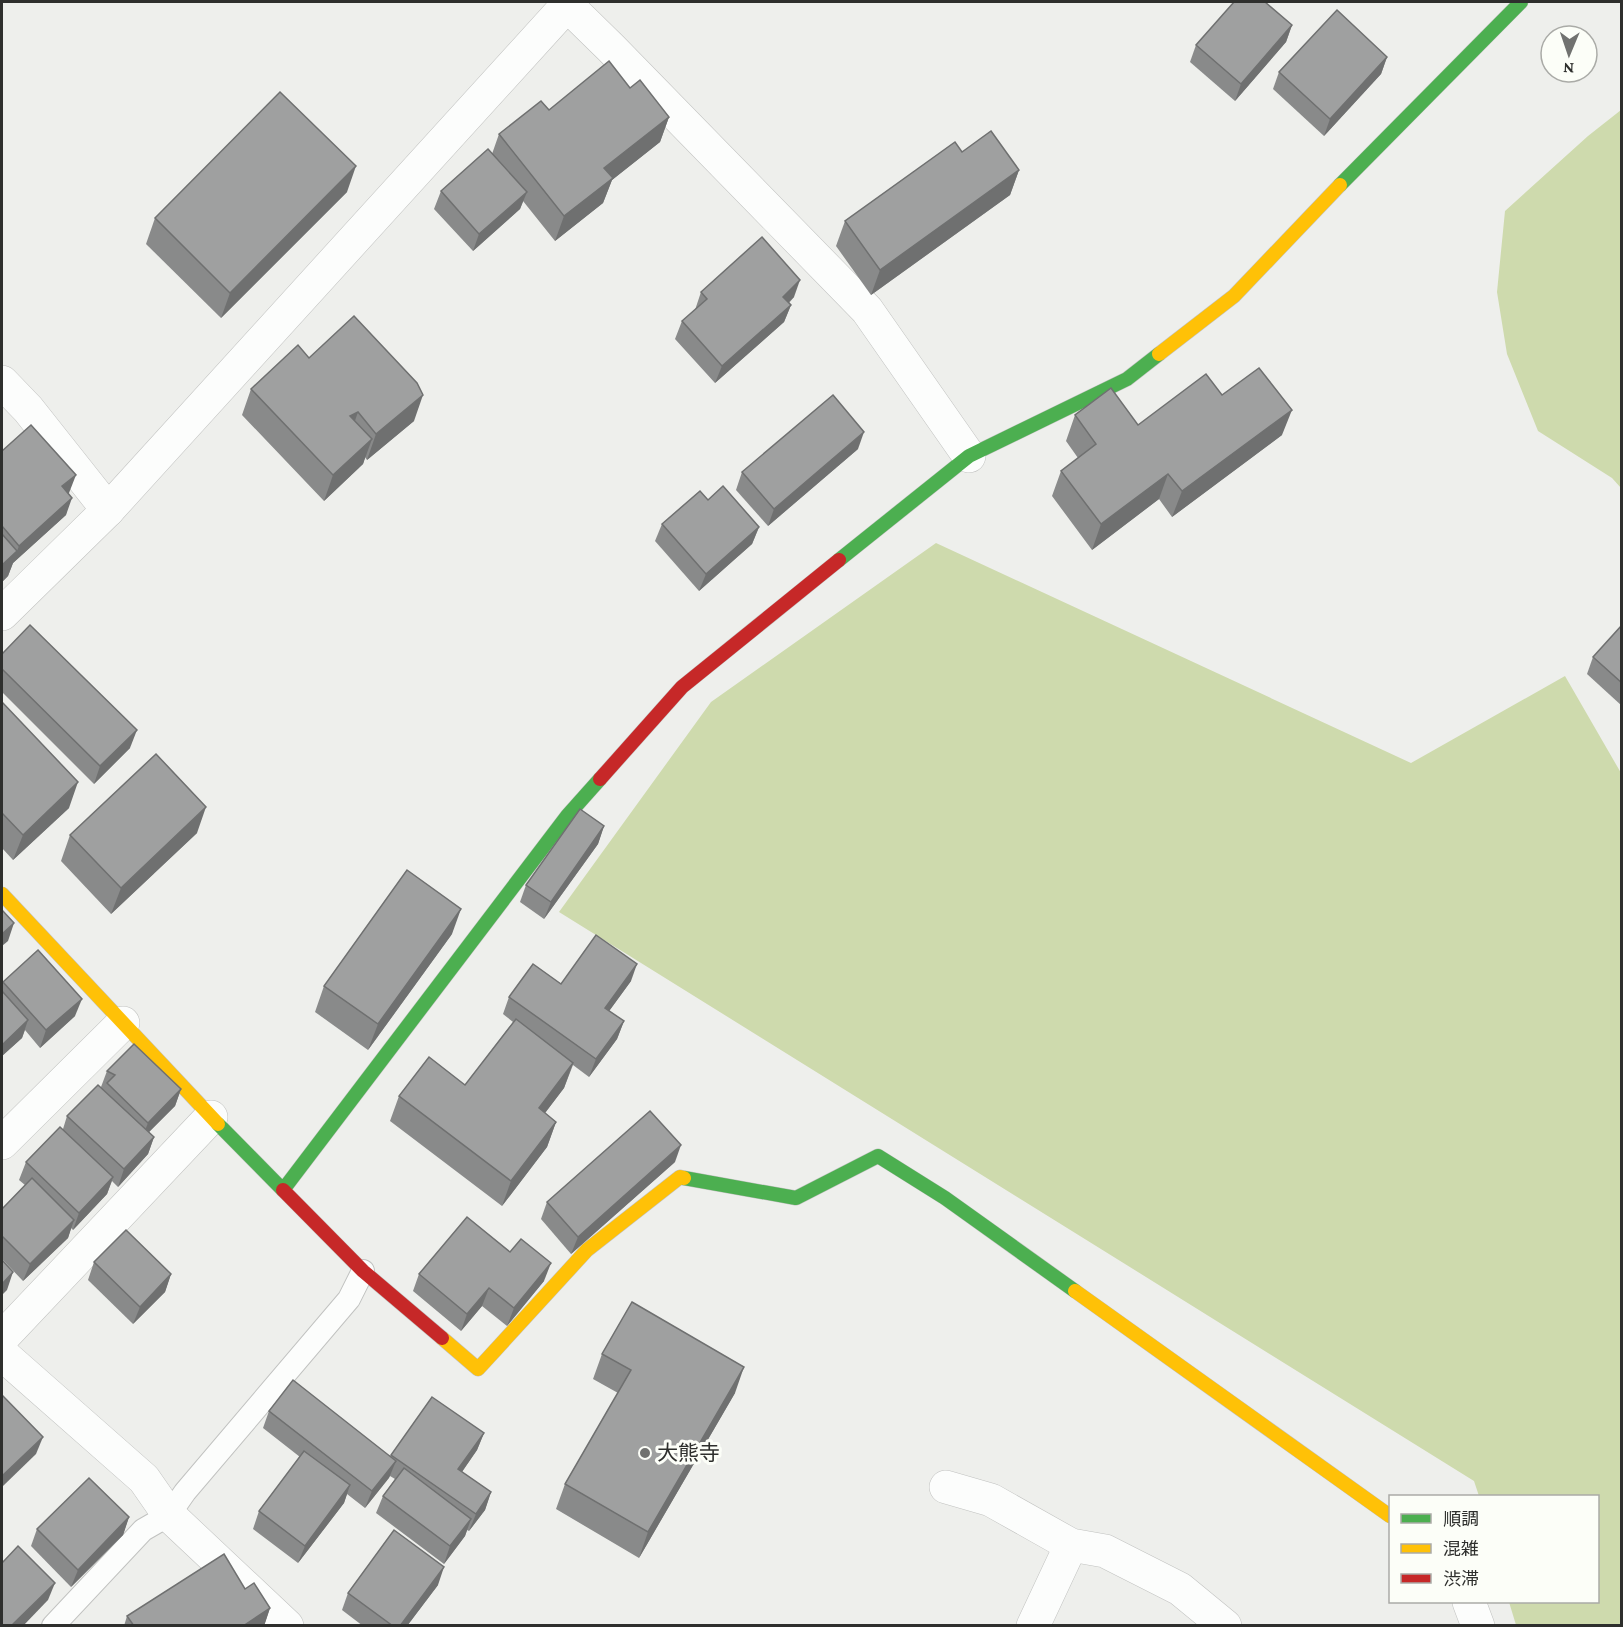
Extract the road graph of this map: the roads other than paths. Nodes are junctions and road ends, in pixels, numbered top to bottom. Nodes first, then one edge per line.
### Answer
1 (567, 2) edge
2 (1521, 2) edge
3 (2, 382) edge
4 (969, 456) junction
5 (108, 510) junction
6 (2, 614) edge
7 (2, 894) edge
8 (123, 1023) junction
9 (211, 1117) junction
10 (2, 1143) edge
11 (284, 1191) junction
12 (363, 1272) junction
13 (2, 1338) edge
14 (2, 1354) edge
15 (945, 1487) dead end
16 (169, 1515) junction
17 (1389, 1515) edge
18 (1071, 1545) junction
19 (1469, 1603) edge
20 (53, 1626) edge
21 (287, 1626) edge
22 (1033, 1626) edge
23 (1226, 1626) edge
24 (1478, 1626) edge

1 - 4 street
1 - 5 street
2 - 4 street
3 - 5 street
4 - 11 street
5 - 6 street
7 - 8 street
8 - 9 street
8 - 10 street
9 - 11 street
9 - 13 street
11 - 12 street
12 - 16 lane
12 - 17 street
14 - 16 street
15 - 18 street
16 - 20 lane
16 - 21 street
18 - 22 street
18 - 23 street
19 - 24 street

